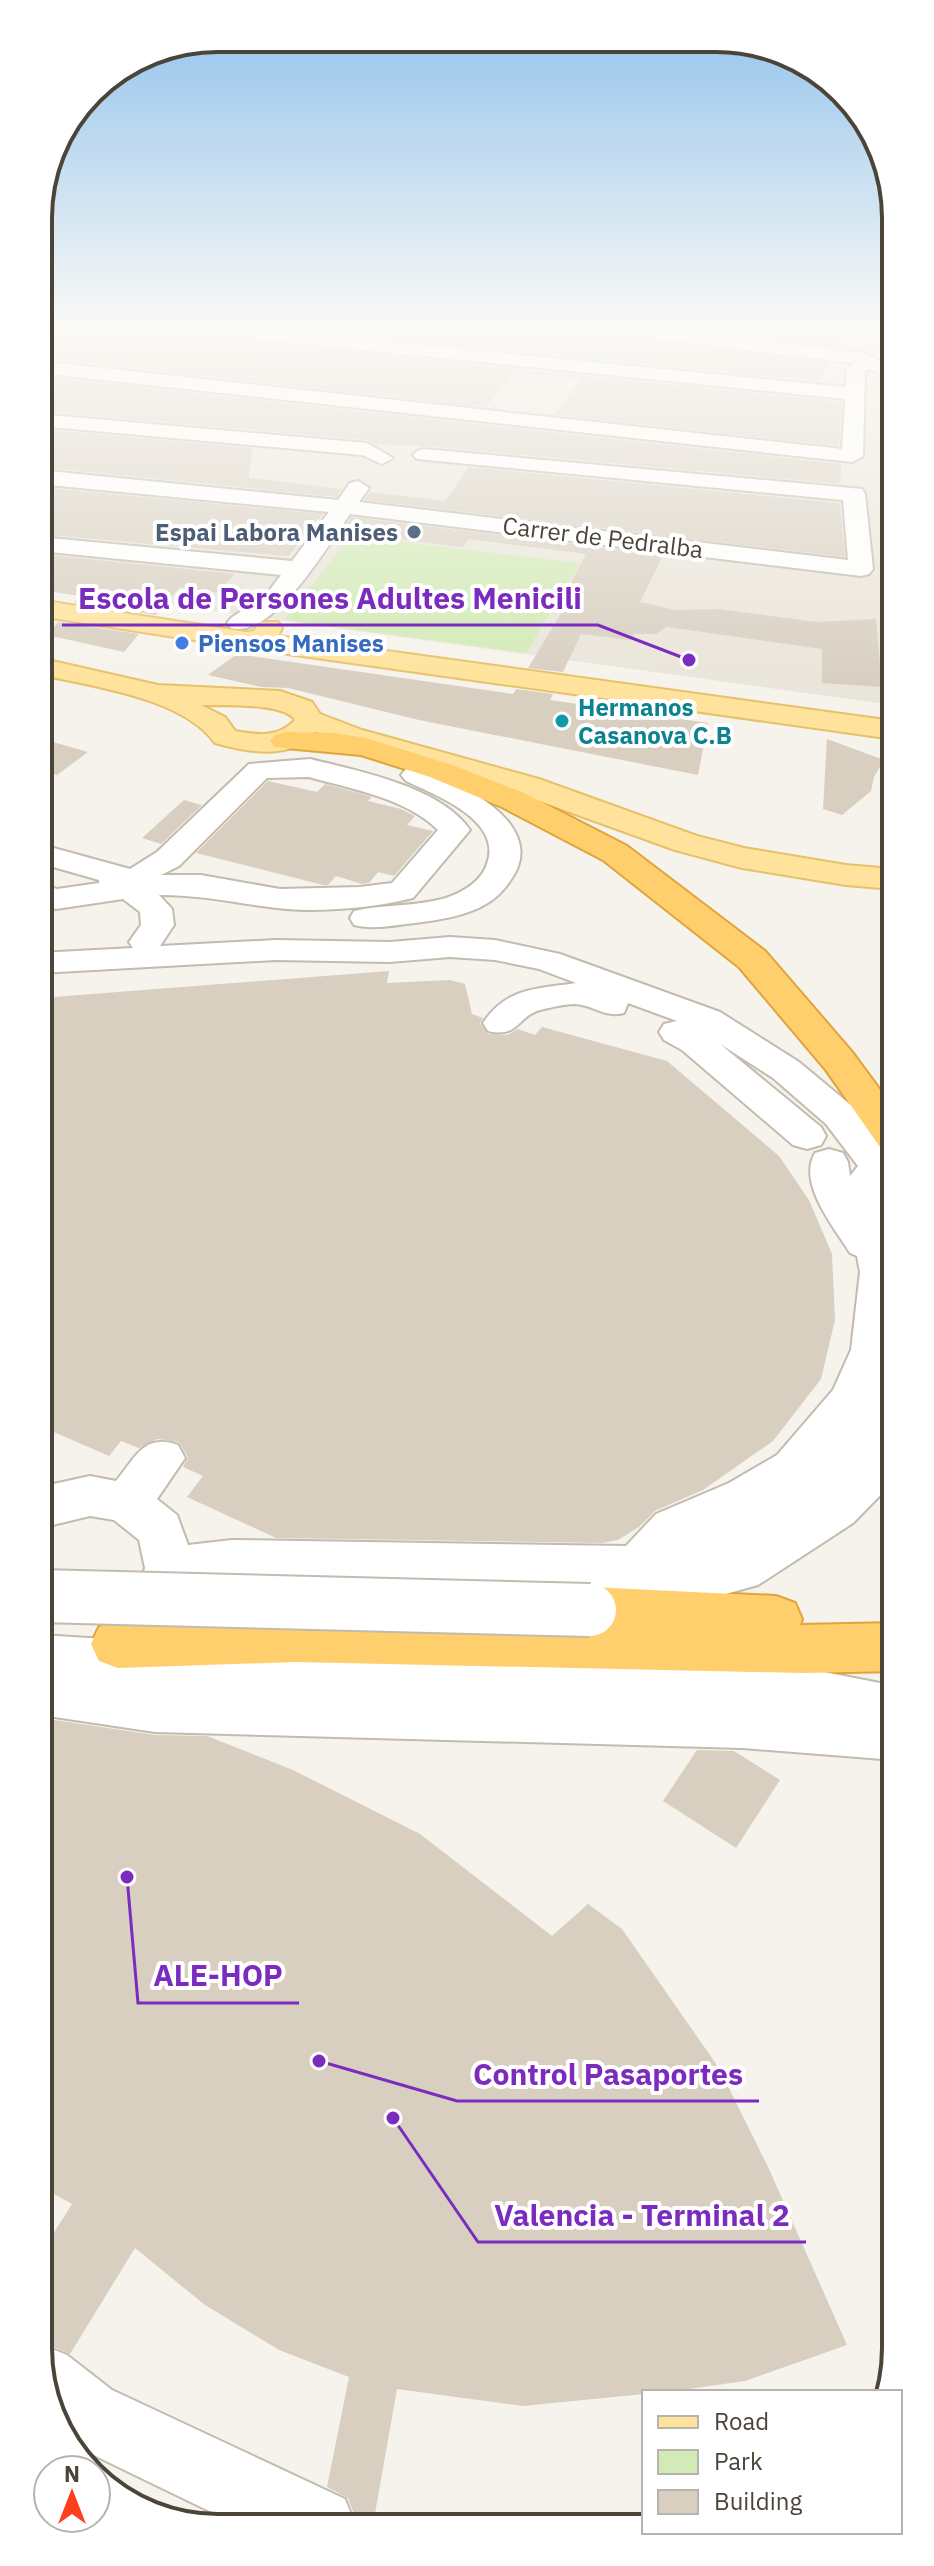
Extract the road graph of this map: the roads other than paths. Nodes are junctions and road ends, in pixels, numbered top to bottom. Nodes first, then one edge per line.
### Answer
1 (330, 446) edge
2 (640, 446) edge
3 (783, 446) edge
4 (852, 446) edge
5 (389, 460) junction
6 (626, 474) junction
7 (52, 478) edge
8 (351, 500) junction
9 (604, 537) junction
10 (52, 545) edge
11 (298, 569) junction
12 (52, 602) edge
13 (52, 609) edge
14 (250, 630) junction
15 (52, 669) edge
16 (158, 694) junction
17 (252, 700) junction
18 (882, 717) edge
19 (310, 720) junction
20 (215, 723) junction
21 (882, 728) edge
22 (285, 741) junction
23 (366, 747) junction
24 (52, 857) edge
25 (80, 866) junction
26 (882, 878) edge
27 (137, 880) junction
28 (291, 887) dead end
29 (52, 898) edge
30 (146, 942) junction
31 (55, 962) edge
32 (501, 1023) dead end
33 (882, 1147) edge
34 (882, 1155) edge
35 (882, 1170) edge
36 (881, 1272) junction
37 (882, 1407) edge
38 (162, 1458) dead end
39 (882, 1463) edge
40 (52, 1503) edge
41 (127, 1503) junction
42 (638, 1567) junction
43 (170, 1568) junction
44 (52, 1596) edge
45 (590, 1610) junction
46 (882, 1624) edge
47 (882, 1647) edge
48 (68, 1663) edge
49 (882, 1707) edge
50 (882, 1734) edge
51 (59, 2393) edge
52 (296, 2514) edge

1 - 5 street
2 - 6 street
3 - 4 street
5 - 6 street
5 - 8 street
6 - 9 street
6 - 9 street, Carrer de Pedralba
7 - 8 street, Carrer de Pedralba
8 - 9 street, Carrer de Pedralba
8 - 11 street
10 - 11 street
11 - 14 street
12 - 14 main road
13 - 14 main road
14 - 18 main road
14 - 21 main road
15 - 16 main road
16 - 17 main road
16 - 20 main road
17 - 19 main road
17 - 20 main road
19 - 22 main road
19 - 26 main road
20 - 22 main road
22 - 23 highway
23 - 30 street
23 - 33 highway
24 - 25 street
25 - 27 street
25 - 27 street
27 - 28 street
27 - 29 street
27 - 30 street
30 - 31 street
31 - 34 street
32 - 36 street
35 - 36 street
36 - 42 street
37 - 42 street
38 - 41 street
39 - 45 street
40 - 41 street
41 - 43 street
42 - 43 street
43 - 48 street
44 - 45 street, bridge
45 - 46 highway
47 - 48 highway
48 - 49 street
48 - 50 street
51 - 52 street

